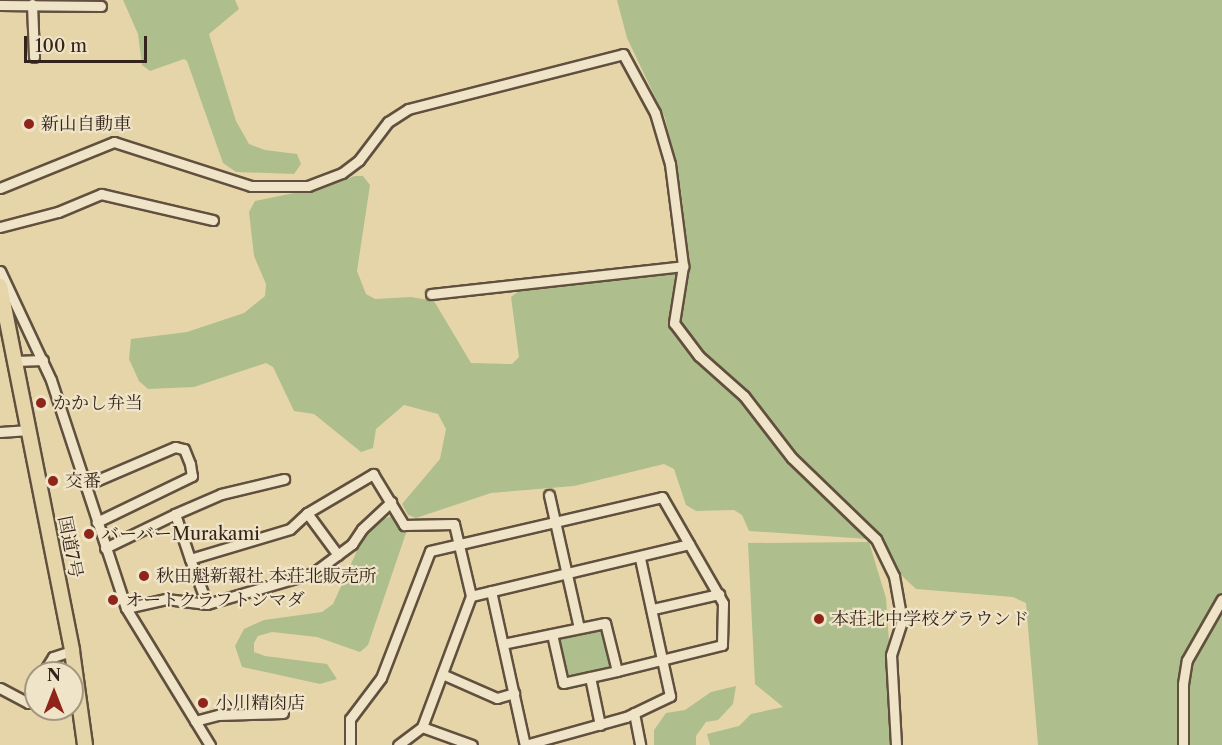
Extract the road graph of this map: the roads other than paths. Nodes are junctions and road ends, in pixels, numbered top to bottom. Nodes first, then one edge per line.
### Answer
1 (32, 4) junction
2 (0, 5) edge
3 (101, 6) dead end
4 (34, 57) dead end
5 (0, 188) edge
6 (213, 220) dead end
7 (0, 227) edge
8 (683, 266) junction
9 (0, 271) edge
10 (0, 286) edge
11 (431, 294) dead end
12 (43, 360) junction
13 (15, 361) junction
14 (29, 430) junction
15 (0, 432) edge
16 (284, 479) dead end
17 (86, 485) junction
18 (549, 495) dead end
19 (391, 502) junction
20 (307, 513) junction
21 (175, 514) junction
22 (97, 522) junction
23 (556, 524) junction
24 (689, 544) junction
25 (458, 545) junction
26 (105, 548) junction
27 (339, 555) junction
28 (639, 558) junction
29 (190, 559) junction
30 (566, 575) junction
31 (491, 591) junction
32 (719, 594) junction
33 (471, 596) junction
34 (1222, 599) edge
35 (207, 604) junction
36 (126, 608) junction
37 (653, 609) junction
38 (579, 628) junction
39 (552, 634) junction
40 (503, 644) junction
41 (72, 651) junction
42 (664, 660) junction
43 (50, 661) edge
44 (616, 671) junction
45 (442, 674) junction
46 (590, 677) junction
47 (0, 688) edge
48 (514, 693) junction
49 (24, 701) edge
50 (283, 713) dead end
51 (634, 713) junction
52 (195, 721) junction
53 (600, 725) junction
54 (422, 727) junction
55 (85, 745) edge
56 (210, 745) edge
57 (350, 745) edge
58 (398, 745) edge
59 (472, 745) edge
60 (525, 745) edge
61 (640, 745) edge
62 (896, 745) edge
63 (1183, 745) edge

1 - 2 street
1 - 3 street
1 - 4 street
5 - 8 street
6 - 7 street
8 - 11 street
8 - 62 street
9 - 12 street
10 - 13 highway, 国道7号
12 - 13 street
12 - 17 street
13 - 14 highway, 国道7号
14 - 15 street
14 - 41 highway, 国道7号
16 - 21 street
17 - 22 street
17 - 22 street
18 - 23 street
19 - 20 street
19 - 25 street
19 - 27 street
20 - 27 street
20 - 29 street
21 - 26 street
21 - 29 street
22 - 26 street
23 - 24 street
23 - 25 street
23 - 30 street
24 - 28 street
24 - 32 street
25 - 33 street
25 - 57 street
26 - 36 street
27 - 35 street
28 - 30 street
28 - 37 street
29 - 35 street
30 - 31 street
30 - 38 street
31 - 33 street
31 - 40 street
32 - 37 street
32 - 42 street
33 - 45 street
34 - 63 street
35 - 36 street
36 - 52 street
37 - 42 street
38 - 39 street
38 - 44 street
39 - 40 street
39 - 46 street
40 - 48 street
41 - 43 street
41 - 55 highway, 国道7号
42 - 44 street
42 - 51 street
44 - 46 street
45 - 48 street
45 - 54 street
46 - 53 street
47 - 49 street
48 - 60 street
50 - 52 street
51 - 53 street
51 - 61 street
52 - 56 street
53 - 60 street
54 - 58 street
54 - 59 street

